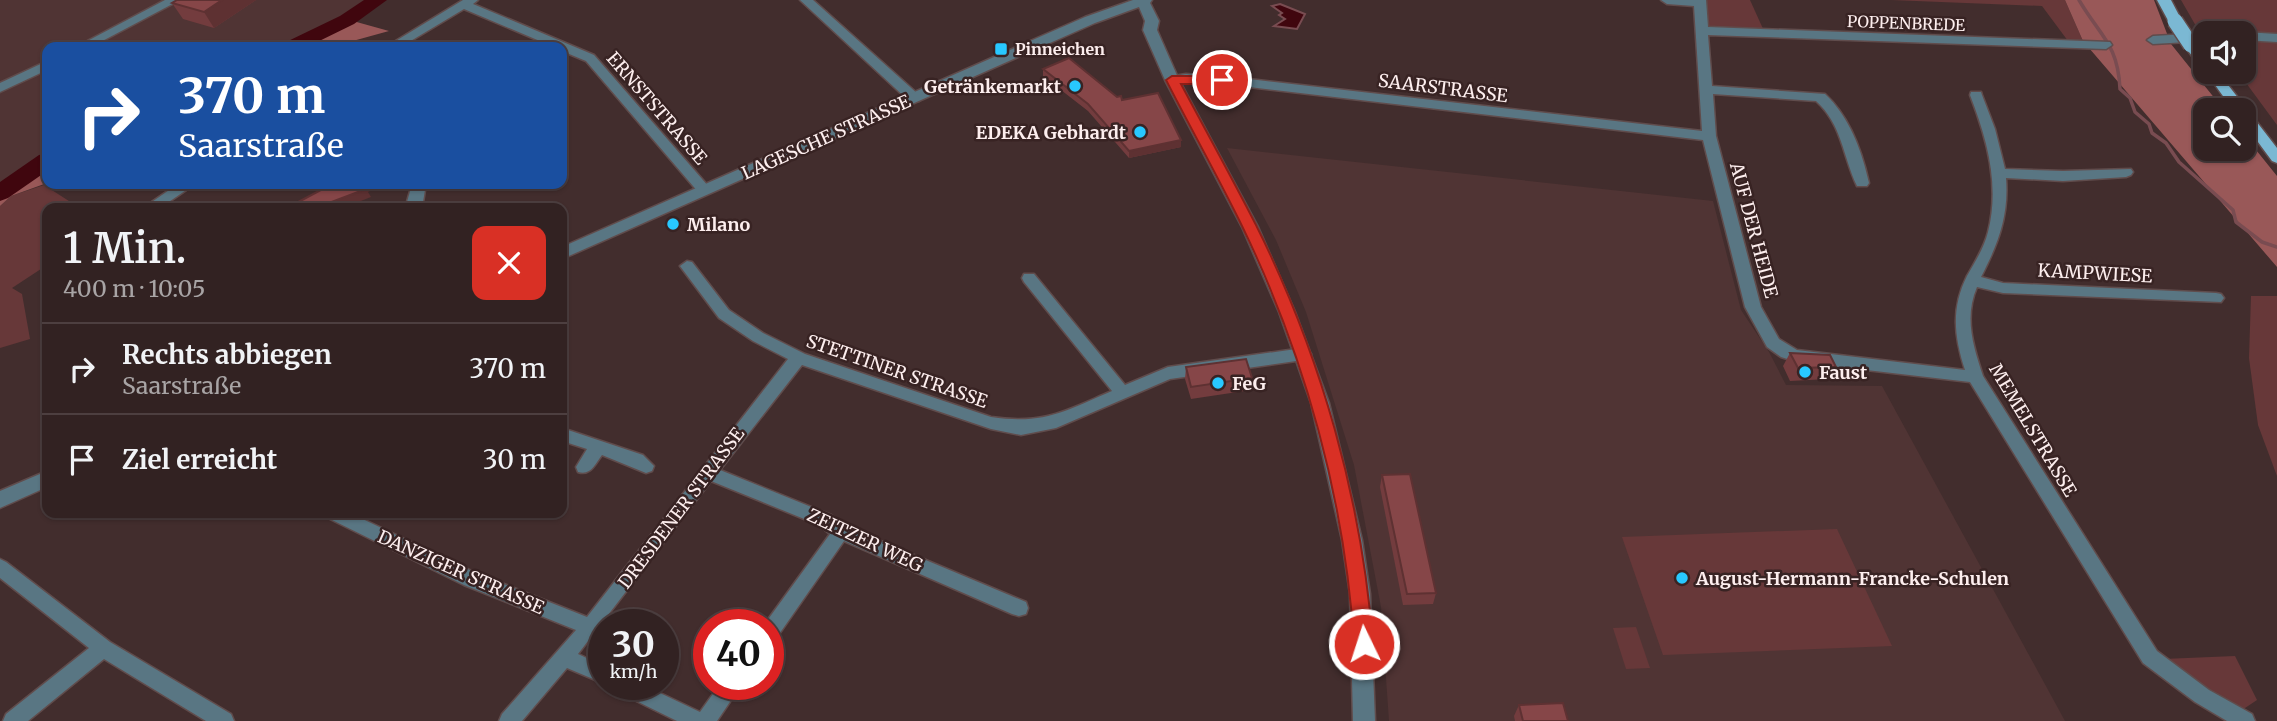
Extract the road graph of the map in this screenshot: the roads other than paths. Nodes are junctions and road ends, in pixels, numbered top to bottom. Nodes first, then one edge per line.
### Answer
1 (174, 0) edge
2 (806, 0) edge
3 (1667, 0) edge
4 (2164, 0) edge
5 (1134, 1) edge
6 (468, 2) edge
7 (1700, 2) edge
8 (1704, 31) junction
9 (2256, 37) edge
10 (2193, 38) edge
11 (2277, 38) edge
12 (2153, 40) dead end
13 (92, 42) edge
14 (400, 42) dead end
15 (555, 42) edge
16 (2106, 45) dead end
17 (567, 47) edge
18 (2193, 48) edge
19 (42, 67) edge
20 (1172, 80) junction
21 (2220, 84) edge
22 (0, 88) edge
23 (1707, 90) junction
24 (1976, 95) dead end
25 (914, 98) junction
26 (2231, 98) edge
27 (2256, 130) edge
28 (1709, 136) junction
29 (2277, 158) edge
30 (2126, 172) dead end
31 (2001, 173) junction
32 (1862, 183) dead end
33 (180, 189) edge
34 (704, 190) junction
35 (158, 203) edge
36 (567, 251) edge
37 (687, 266) dead end
38 (1029, 278) dead end
39 (1974, 281) junction
40 (2216, 298) dead end
41 (1303, 354) junction
42 (799, 358) junction
43 (1975, 377) junction
44 (1122, 392) junction
45 (567, 436) edge
46 (597, 448) junction
47 (584, 467) dead end
48 (646, 467) dead end
49 (709, 473) junction
50 (42, 482) edge
51 (0, 500) edge
52 (344, 518) edge
53 (841, 533) junction
54 (0, 566) edge
55 (1019, 608) dead end
56 (604, 609) edge
57 (784, 612) edge
58 (588, 626) edge
59 (588, 629) edge
60 (103, 648) junction
61 (564, 657) junction
62 (588, 668) edge
63 (654, 700) edge
64 (720, 700) edge
65 (13, 721) edge
66 (224, 721) edge
67 (509, 721) edge
68 (697, 721) edge
69 (705, 721) edge
70 (1364, 721) edge
71 (2245, 721) edge

1 - 13 street
2 - 25 street
3 - 7 street
4 - 18 main road, bridge
5 - 20 street
5 - 25 street, LAGESCHE STRASSE
6 - 14 street
6 - 15 street, ERNSTSTRASSE
7 - 8 street, AUF DER HEIDE
8 - 16 street, POPPENBREDE
8 - 23 street, AUF DER HEIDE
9 - 11 street
10 - 12 street
17 - 34 street, ERNSTSTRASSE
19 - 22 street
20 - 28 street, SAARSTRASSE
20 - 41 street
21 - 26 main road
23 - 28 street, AUF DER HEIDE
23 - 32 street
24 - 31 street, MEMELSTRASSE
25 - 34 street, LAGESCHE STRASSE
27 - 29 main road
28 - 43 street, AUF DER HEIDE
30 - 31 street
31 - 39 street, MEMELSTRASSE
33 - 35 street
34 - 36 street, LAGESCHE STRASSE
37 - 42 street, STETTINER STRASSE
38 - 44 street
39 - 40 street, KAMPWIESE
39 - 43 street, MEMELSTRASSE
41 - 44 street, STETTINER STRASSE
41 - 70 street
42 - 44 street, STETTINER STRASSE
42 - 49 street, DRESDENER STRASSE
43 - 71 street, MEMELSTRASSE
45 - 46 street
46 - 47 street
46 - 48 street
49 - 53 street, ZEITZER WEG
49 - 56 street, DRESDENER STRASSE
50 - 51 street
52 - 58 street, DANZIGER STRASSE
53 - 55 street, ZEITZER WEG
53 - 57 street
54 - 60 street
59 - 61 street, DRESDENER STRASSE
60 - 65 street
60 - 66 street
61 - 62 street
61 - 67 street, DRESDENER STRASSE
63 - 68 street
64 - 69 street

